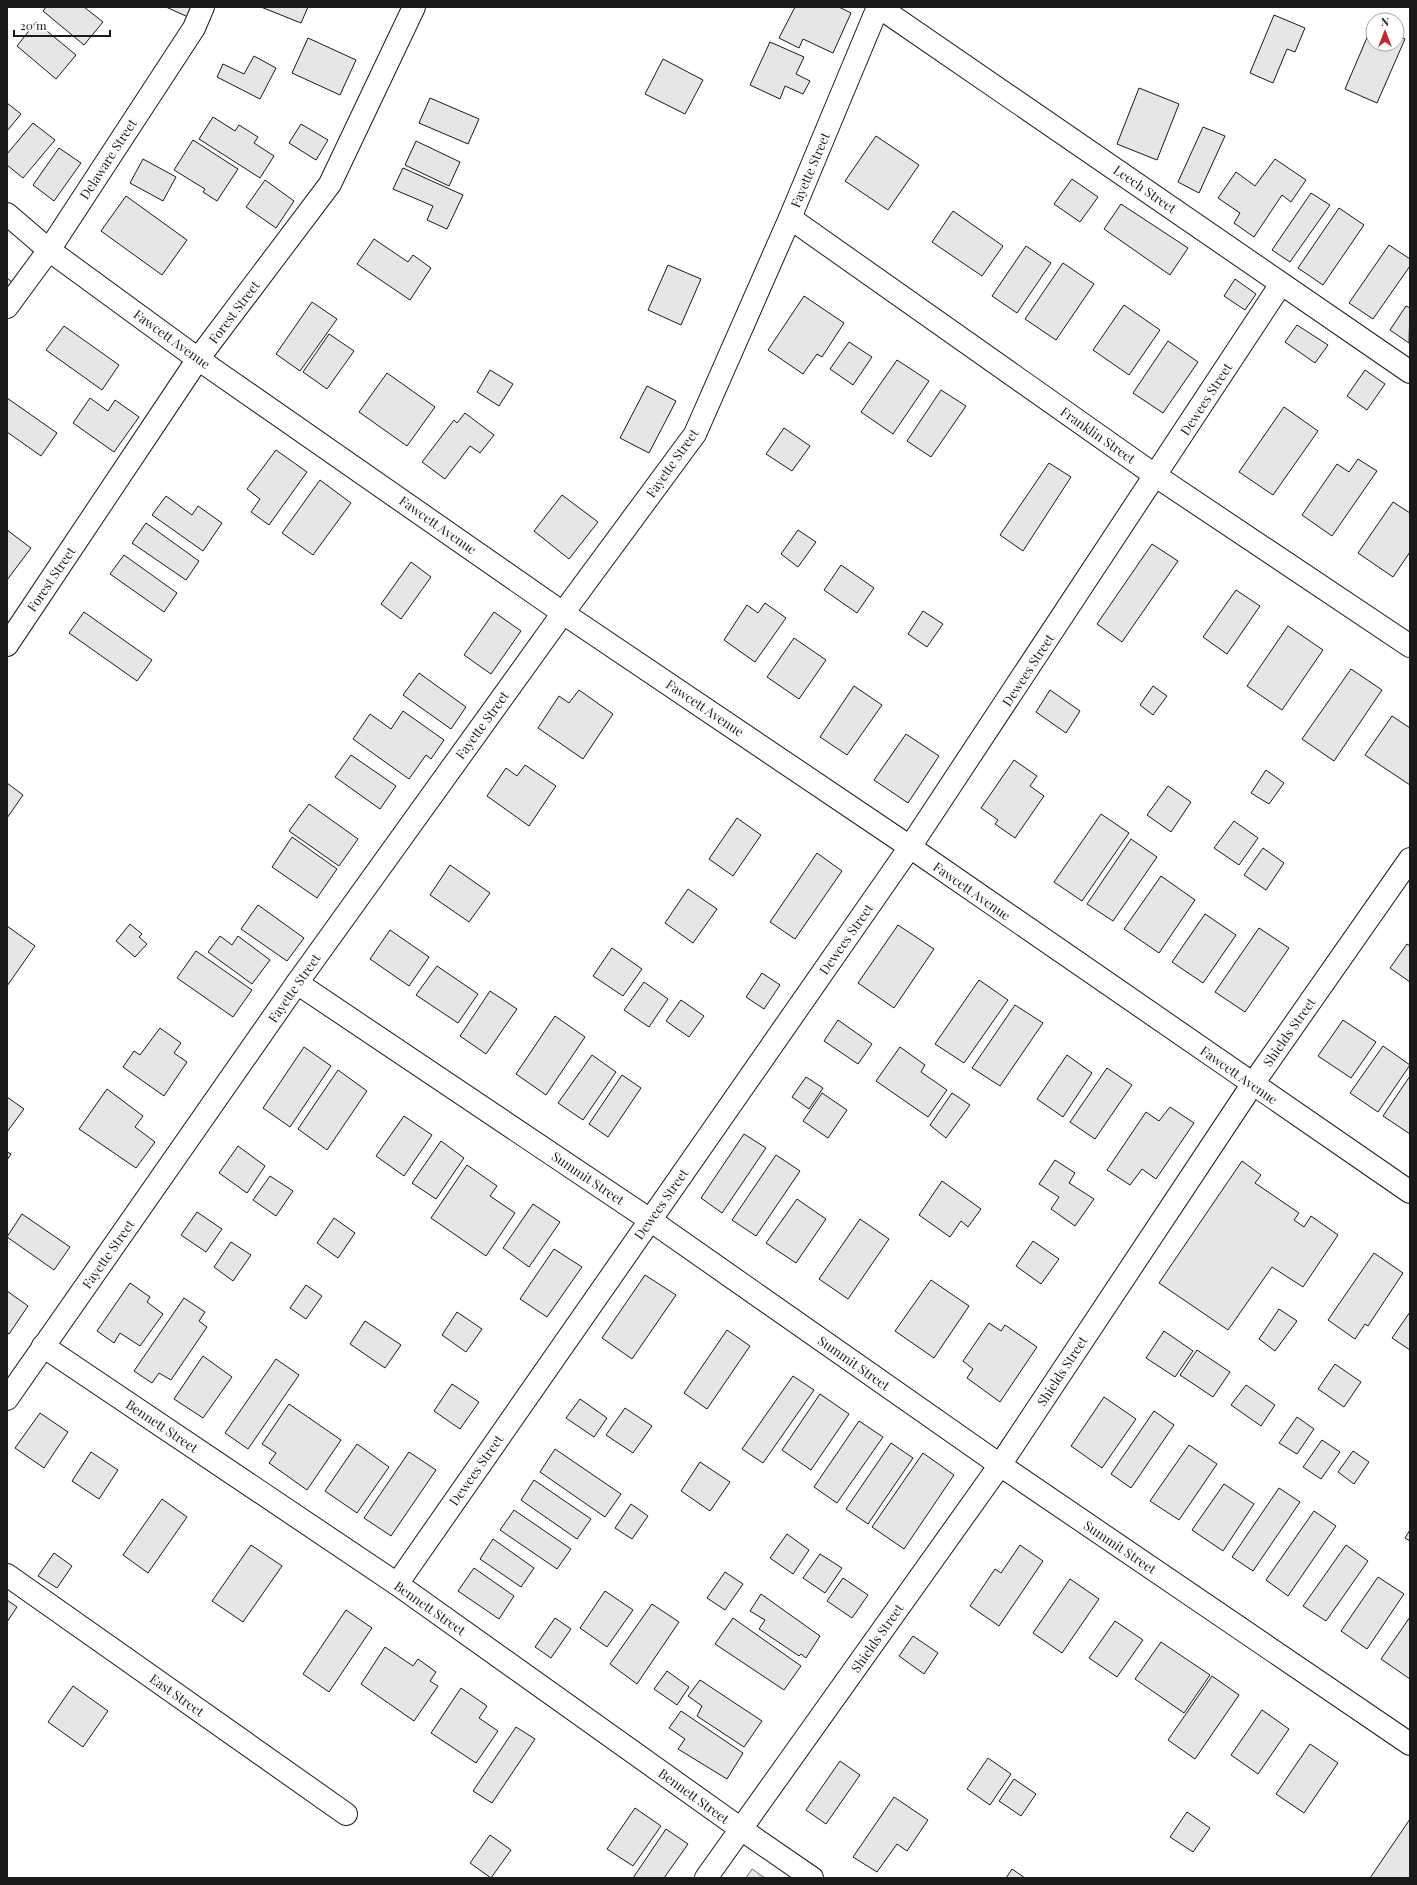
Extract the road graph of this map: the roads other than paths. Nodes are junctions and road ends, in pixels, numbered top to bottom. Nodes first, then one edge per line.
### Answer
1 (204, 7) edge
2 (414, 7) edge
3 (879, 7) edge
4 (7, 214) edge
5 (790, 218) junction
6 (49, 250) junction
7 (1281, 284) junction
8 (7, 307) edge
9 (198, 359) junction
10 (1410, 372) edge
11 (1156, 476) junction
12 (563, 613) junction
13 (7, 645) edge
14 (1410, 646) edge
15 (910, 847) junction
16 (1410, 859) edge
17 (297, 982) junction
18 (1252, 1085) junction
19 (1410, 1192) edge
20 (650, 1220) junction
21 (43, 1346) junction
22 (7, 1399) edge
23 (1000, 1465) junction
24 (7, 1575) edge
25 (397, 1584) junction
26 (1410, 1744) edge
27 (346, 1814) dead end
28 (741, 1829) junction
29 (706, 1878) edge
30 (812, 1878) edge

1 - 6 street, Delaware Street
2 - 9 street, Forest Street
3 - 5 street, Fayette Street
3 - 7 street, Leech Street
4 - 6 street, Fawcett Avenue
5 - 11 street, Franklin Street
5 - 12 street, Fayette Street
6 - 8 street, Delaware Street
6 - 9 street, Fawcett Avenue
7 - 10 street, Leech Street
7 - 11 street, Dewees Street
9 - 12 street, Fawcett Avenue
9 - 13 street, Forest Street
11 - 14 street, Franklin Street
11 - 15 street, Dewees Street
12 - 15 street, Fawcett Avenue
12 - 17 street, Fayette Street
15 - 18 street, Fawcett Avenue
15 - 20 street, Dewees Street
16 - 18 street, Shields Street
17 - 20 street, Summit Street
17 - 21 street, Fayette Street
18 - 19 street, Fawcett Avenue
18 - 23 street, Shields Street
20 - 23 street, Summit Street
20 - 25 street, Dewees Street
21 - 22 street, Fayette Street
21 - 25 street, Bennett Street
23 - 26 street, Summit Street
23 - 28 street, Shields Street
24 - 27 street, East Street
25 - 28 street, Bennett Street
28 - 29 street, Shields Street
28 - 30 street, Bennett Street

